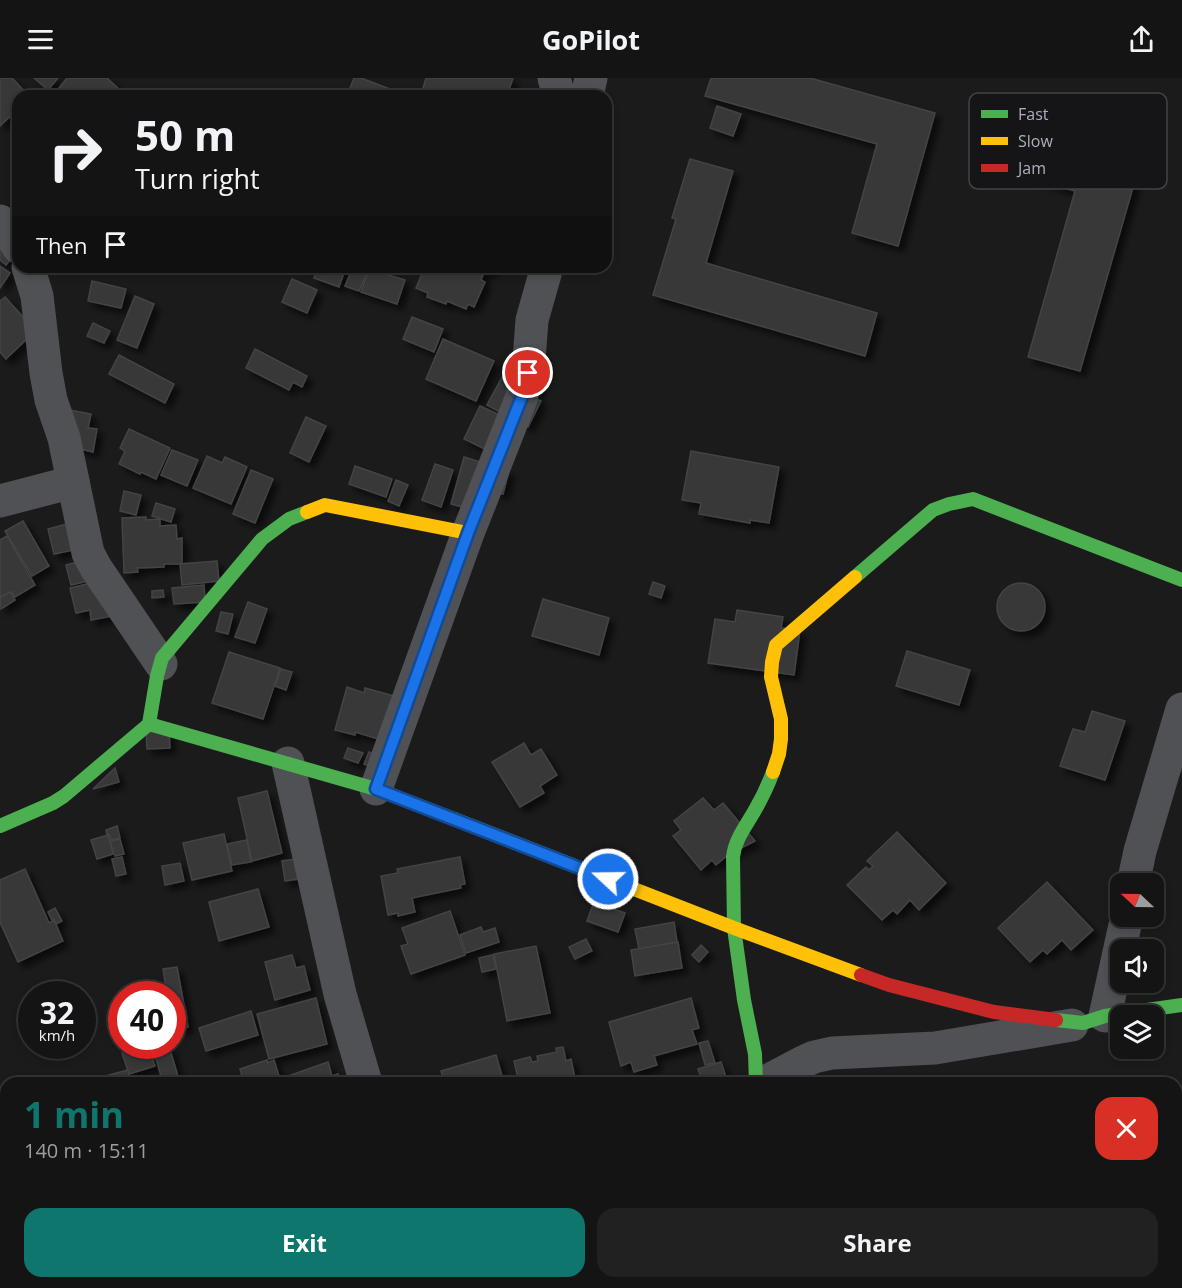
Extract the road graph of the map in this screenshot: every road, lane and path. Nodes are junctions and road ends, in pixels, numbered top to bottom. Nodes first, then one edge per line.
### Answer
1 (0, 220) edge
2 (12, 236) edge
3 (30, 273) edge
4 (545, 273) edge
5 (73, 482) junction
6 (0, 501) edge
7 (468, 533) junction
8 (1182, 580) edge
9 (161, 664) junction
10 (1182, 709) edge
11 (149, 724) junction
12 (288, 763) junction
13 (376, 789) junction
14 (0, 826) edge
15 (1136, 873) edge
16 (1123, 927) edge
17 (734, 928) junction
18 (1182, 1005) edge
19 (1094, 1020) junction
20 (364, 1077) edge
21 (756, 1077) edge
22 (774, 1077) edge

1 - 2 street
3 - 5 street
4 - 7 street
5 - 6 street
5 - 9 street
7 - 9 street
7 - 13 street
8 - 17 street
9 - 11 street
10 - 15 street
11 - 12 street
11 - 14 street
12 - 13 street
12 - 20 street
13 - 17 street
16 - 19 street
17 - 19 street
17 - 21 street
18 - 19 street
19 - 22 street

